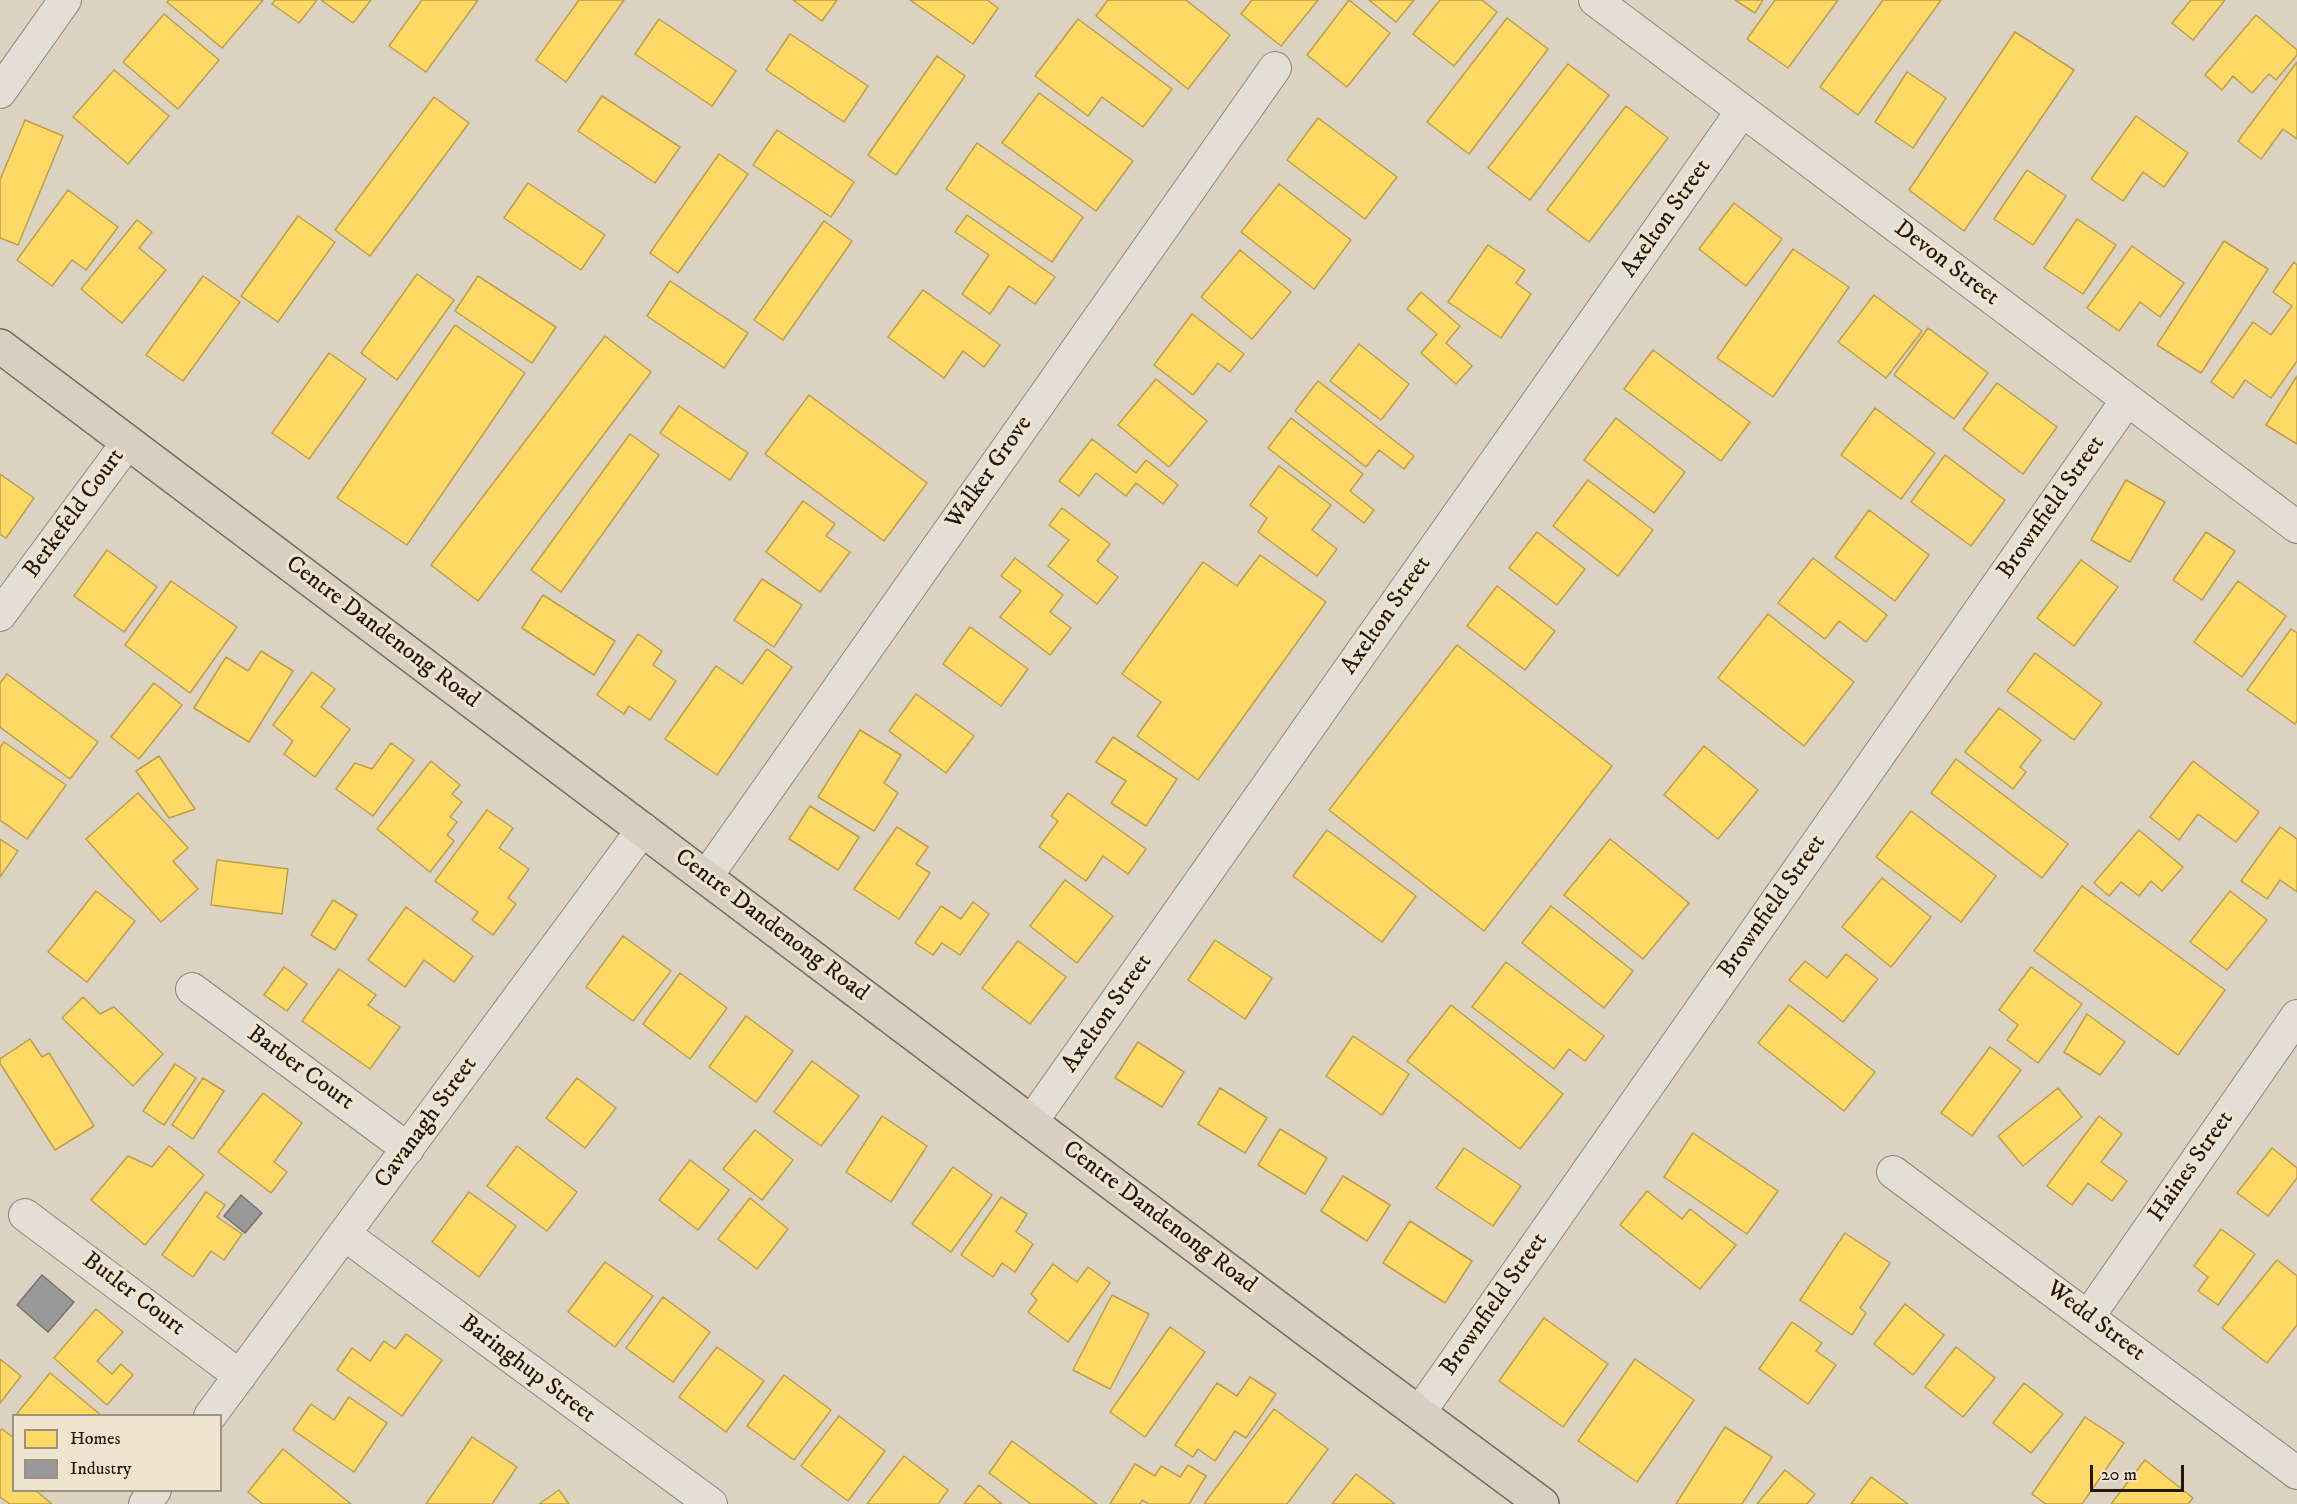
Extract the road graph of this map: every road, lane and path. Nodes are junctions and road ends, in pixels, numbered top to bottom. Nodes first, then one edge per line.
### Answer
1 (65, 0) edge
2 (1595, 0) edge
3 (1275, 68) dead end
4 (0, 92) edge
5 (1742, 111) junction
6 (0, 346) edge
7 (2127, 400) junction
8 (128, 442) junction
9 (2297, 527) edge
10 (0, 615) edge
11 (643, 830) junction
12 (706, 877) junction
13 (192, 989) dead end
14 (2297, 1017) edge
15 (1032, 1122) junction
16 (408, 1149) junction
17 (1893, 1172) dead end
18 (25, 1215) dead end
19 (344, 1234) junction
20 (2088, 1317) junction
21 (240, 1376) junction
22 (1419, 1413) junction
23 (212, 1414) edge
24 (2297, 1473) edge
25 (154, 1492) edge
26 (145, 1504) edge
27 (711, 1504) edge
28 (1542, 1504) edge

1 - 4 street
2 - 5 street, Devon Street
3 - 12 street, Walker Grove
5 - 7 street, Devon Street
5 - 15 street, Axelton Street
6 - 8 main road, Centre Dandenong Road
7 - 9 street, Devon Street
7 - 22 street, Brownfield Street
8 - 10 street, Berkefeld Court
8 - 11 main road, Centre Dandenong Road
11 - 12 main road, Centre Dandenong Road
11 - 16 street, Cavanagh Street
12 - 15 main road, Centre Dandenong Road
13 - 16 street, Barber Court
14 - 20 street, Haines Street
15 - 22 main road, Centre Dandenong Road
16 - 19 street, Cavanagh Street
17 - 20 street, Wedd Street
18 - 21 street, Butler Court
19 - 21 street, Cavanagh Street
19 - 27 street, Baringhup Street
20 - 24 street, Wedd Street
21 - 23 street, Cavanagh Street
22 - 28 main road, Centre Dandenong Road
25 - 26 street

